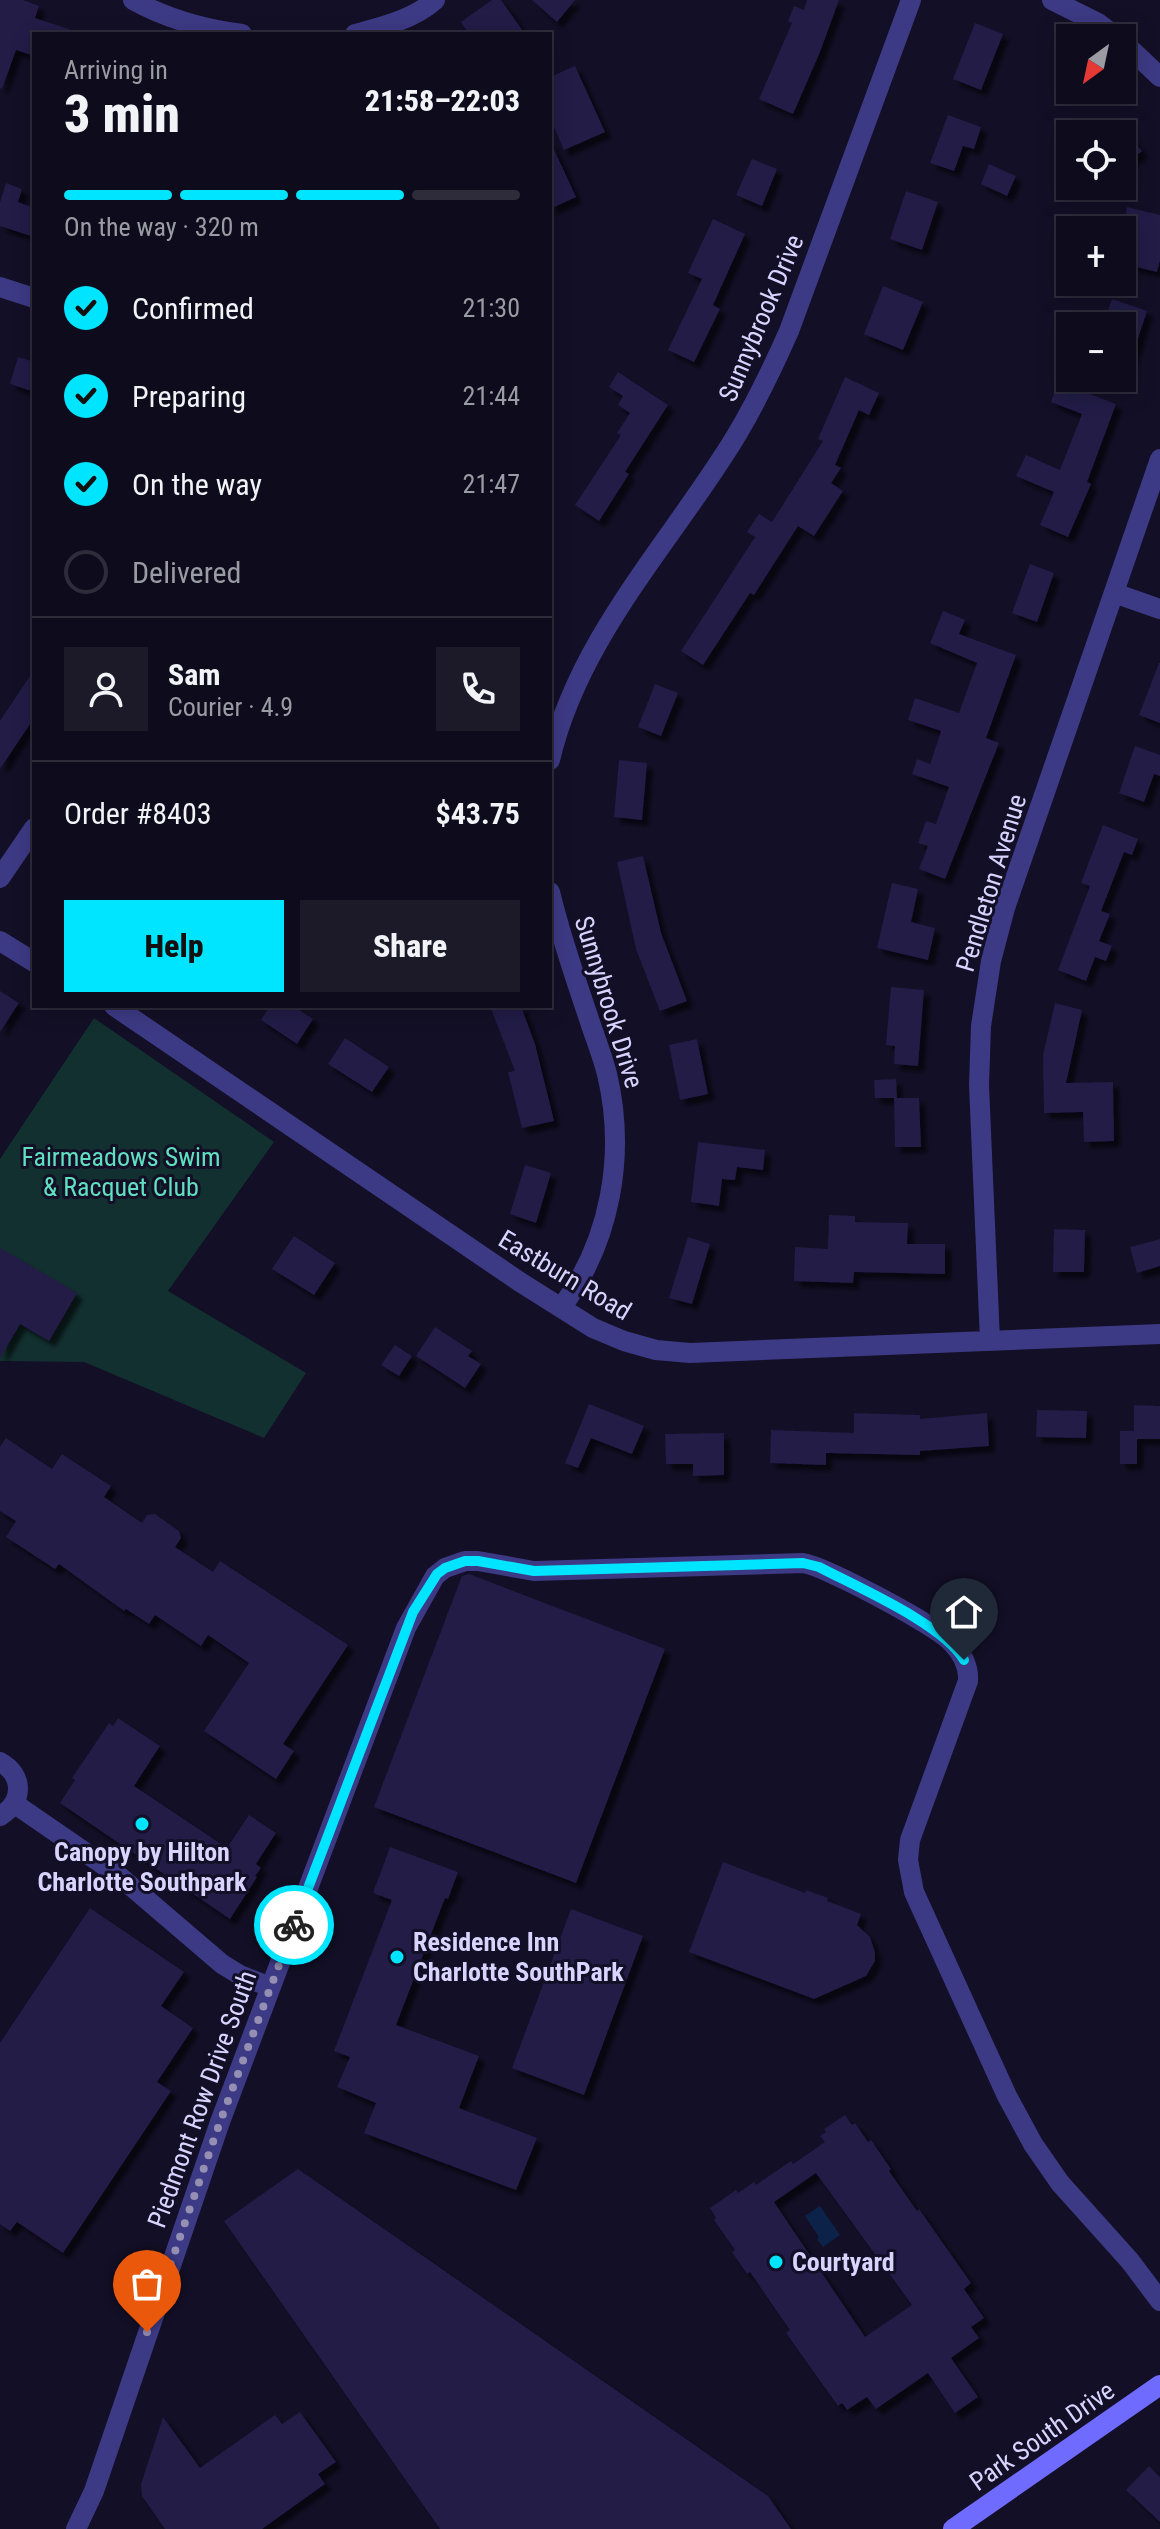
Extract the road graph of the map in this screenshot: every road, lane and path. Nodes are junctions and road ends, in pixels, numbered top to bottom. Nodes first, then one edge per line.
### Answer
1 (133, 0) edge
2 (435, 0) edge
3 (911, 0) edge
4 (1052, 0) edge
5 (1099, 24) edge
6 (231, 32) edge
7 (363, 32) edge
8 (1136, 55) edge
9 (1160, 77) edge
10 (0, 287) edge
11 (32, 297) edge
12 (1160, 459) edge
13 (1114, 593) junction
14 (1160, 609) edge
15 (552, 750) edge
16 (32, 831) edge
17 (0, 878) edge
18 (552, 900) edge
19 (0, 941) edge
20 (32, 961) edge
21 (117, 1008) edge
22 (561, 1308) junction
23 (1160, 1334) edge
24 (990, 1341) junction
25 (0, 1762) edge
26 (7, 1810) edge
27 (270, 1987) junction
28 (1160, 2301) edge
29 (1160, 2385) edge
30 (76, 2529) edge
31 (953, 2529) edge

1 - 6 street
2 - 7 street
3 - 15 street, Sunnybrook Drive
4 - 5 street
8 - 9 street
10 - 11 street
12 - 13 street, Pendleton Avenue
13 - 14 street
13 - 24 street, Pendleton Avenue
16 - 17 street
18 - 22 street, Sunnybrook Drive
19 - 20 street
21 - 22 street, Eastburn Road
22 - 24 street, Eastburn Road
23 - 24 street, Eastburn Road
25 - 26 street
26 - 27 street
27 - 28 street, Piedmont Row Drive South
27 - 30 street, Piedmont Row Drive South
29 - 31 street, Park South Drive

